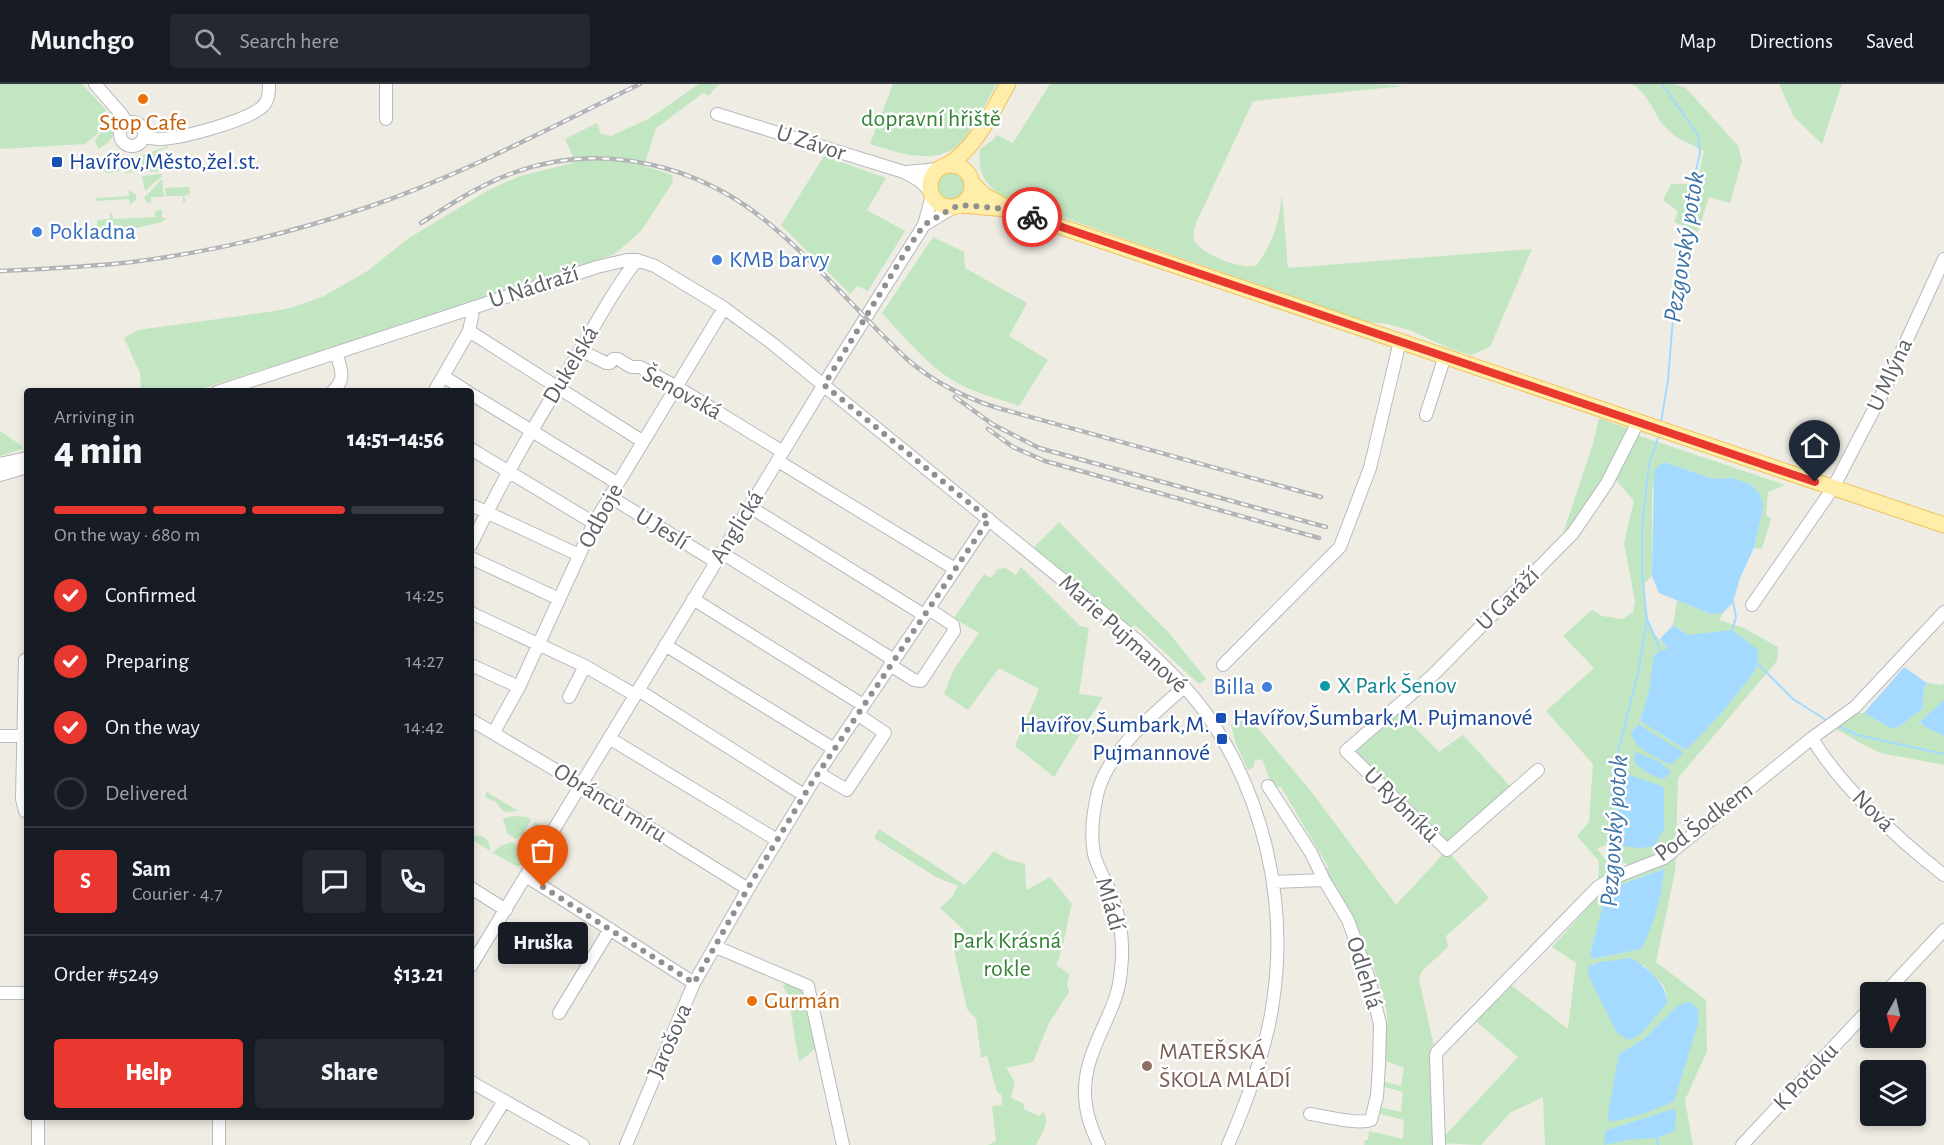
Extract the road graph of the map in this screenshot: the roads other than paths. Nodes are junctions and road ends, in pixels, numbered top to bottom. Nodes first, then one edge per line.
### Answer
1 (95, 84) edge
2 (269, 84) edge
3 (386, 84) edge
4 (1008, 84) edge
5 (717, 114) dead end
6 (387, 119) dead end
7 (127, 123) junction
8 (144, 136) junction
9 (974, 140) junction
10 (943, 167) junction
11 (904, 172) junction
12 (971, 179) junction
13 (931, 193) junction
14 (956, 206) junction
15 (1008, 209) junction
16 (924, 225) junction
17 (1944, 259) edge
18 (637, 260) junction
19 (597, 267) junction
20 (616, 288) junction
21 (474, 307) junction
22 (724, 308) junction
23 (469, 331) junction
24 (1400, 341) junction
25 (580, 350) junction
26 (336, 352) junction
27 (1445, 356) junction
28 (443, 376) junction
29 (824, 385) junction
30 (556, 387) junction
31 (677, 387) junction
32 (229, 388) edge
33 (336, 388) edge
34 (436, 388) edge
35 (461, 388) edge
36 (474, 396) edge
37 (1426, 415) dead end
38 (1638, 422) junction
39 (532, 431) junction
40 (642, 441) junction
41 (474, 451) edge
42 (781, 456) junction
43 (24, 459) edge
44 (0, 464) edge
45 (24, 468) edge
46 (509, 472) junction
47 (0, 475) edge
48 (617, 483) junction
49 (1833, 488) junction
50 (609, 496) junction
51 (474, 506) edge
52 (750, 507) junction
53 (487, 512) junction
54 (989, 519) junction
55 (594, 523) junction
56 (1944, 525) edge
57 (474, 539) edge
58 (579, 555) junction
59 (718, 557) junction
60 (474, 559) edge
61 (955, 569) junction
62 (559, 598) junction
63 (693, 598) junction
64 (1752, 605) dead end
65 (927, 612) junction
66 (1944, 612) edge
67 (474, 614) edge
68 (539, 644) junction
69 (665, 645) junction
70 (892, 662) junction
71 (1223, 665) dead end
72 (474, 666) edge
73 (585, 666) junction
74 (519, 687) junction
75 (1184, 687) junction
76 (636, 692) junction
77 (569, 697) dead end
78 (24, 698) edge
79 (860, 709) junction
80 (474, 722) edge
81 (494, 732) junction
82 (0, 736) edge
83 (23, 736) junction
84 (609, 738) junction
85 (1812, 738) junction
86 (834, 749) junction
87 (1346, 751) joint
88 (1538, 770) dead end
89 (818, 772) junction
90 (581, 785) junction
91 (1268, 786) dead end
92 (804, 795) junction
93 (24, 806) edge
94 (777, 840) junction
95 (1944, 875) edge
96 (526, 876) junction
97 (1324, 880) junction
98 (1274, 882) junction
99 (748, 888) junction
100 (474, 890) edge
101 (506, 910) junction
102 (610, 929) junction
103 (1944, 930) edge
104 (716, 947) junction
105 (474, 961) edge
106 (1895, 982) edge
107 (694, 983) junction
108 (0, 993) edge
109 (24, 993) edge
110 (559, 1013) dead end
111 (1860, 1019) edge
112 (474, 1084) edge
113 (504, 1101) junction
114 (1310, 1114) dead end
115 (38, 1120) edge
116 (219, 1120) edge
117 (624, 1143) edge
118 (38, 1145) edge
119 (219, 1145) edge
120 (477, 1145) edge
121 (583, 1145) edge
122 (843, 1145) edge
123 (1099, 1145) edge
124 (1228, 1145) edge
125 (1439, 1145) edge
126 (1742, 1145) edge

1 - 7 street
2 - 8 street
3 - 6 street
4 - 9 main road
5 - 11 street, U Závor
7 - 8 street
7 - 8 street
9 - 10 main road
9 - 12 main road
10 - 11 street, U Závor
10 - 12 main road
10 - 13 main road
11 - 13 street, U Závor
12 - 14 main road
12 - 15 main road
13 - 14 main road
13 - 16 street, Anglická
14 - 15 main road
14 - 16 street, Anglická
15 - 24 main road
16 - 29 street, Anglická
17 - 49 street, U Mlýna
18 - 19 street, U Nádraží
18 - 20 street, Dukelská
18 - 22 street
19 - 20 street
19 - 21 street, U Nádraží
20 - 25 street, Dukelská
21 - 23 street
21 - 26 street, U Nádraží
22 - 29 street
22 - 31 street, Odboje
23 - 28 street
23 - 30 street
24 - 27 main road
24 - 71 street
25 - 30 street, Dukelská
25 - 31 street, Šenovská
26 - 32 street, U Nádraží
26 - 33 street
27 - 37 street
27 - 38 main road
28 - 34 street
28 - 35 street
29 - 42 street, Anglická
29 - 54 street, Marie Pujmanové
30 - 39 street, Dukelská
30 - 40 street
31 - 40 street, Odboje
31 - 42 street, Šenovská
36 - 39 street
38 - 49 main road
38 - 87 street, U Garáží
39 - 46 street, Dukelská
39 - 48 street
40 - 48 street, Odboje
41 - 46 street
42 - 52 street, Anglická
42 - 61 street, Šenovská
43 - 44 street
45 - 47 street
46 - 53 street, Dukelská
46 - 55 street
48 - 50 street, Odboje
49 - 56 main road
49 - 64 street
50 - 55 street, Odboje
50 - 59 street, U Jeslí
51 - 53 street
52 - 59 street, Anglická
52 - 65 street
53 - 57 street, Dukelská
53 - 58 street
54 - 61 street, Jarošova
54 - 75 street, Marie Pujmanové
55 - 58 street, Odboje
58 - 62 street, Odboje
59 - 63 street, Anglická
59 - 70 street, U Jeslí
60 - 62 street
61 - 65 street, Jarošova
62 - 68 street, Odboje
63 - 69 street, Anglická
63 - 79 street
65 - 70 street, Jarošova
65 - 70 street
66 - 85 street, Pod Šodkem
67 - 68 street
68 - 73 street
68 - 74 street, Odboje
69 - 76 street, Anglická
69 - 86 street
70 - 79 street, Jarošova
72 - 74 street
73 - 76 street
73 - 77 street
74 - 81 street, Odboje
75 - 98 street, Marie Pujmanové
75 - 123 street, Mládí
76 - 84 street, Anglická
76 - 92 street
78 - 83 street
79 - 86 street, Jarošova
79 - 89 street
80 - 81 street, Obránců míru
81 - 90 street, Obránců míru
82 - 83 street
83 - 93 street
84 - 90 street, Anglická
84 - 94 street
85 - 95 street, Nová
85 - 125 street, Pod Šodkem
86 - 89 street, Jarošova
87 - 88 street, U Rybníků
89 - 92 street, Jarošova
90 - 96 street, Anglická
90 - 99 street, Obránců míru
91 - 97 street, Odlehlá
92 - 94 street, Jarošova
94 - 99 street, Jarošova
96 - 101 street
96 - 102 street
97 - 98 street
97 - 114 street, Odlehlá
98 - 124 street, Marie Pujmanové
99 - 104 street, Jarošova
100 - 101 street
101 - 105 street
102 - 107 street
102 - 110 street
103 - 106 street
104 - 107 street, Jarošova
104 - 122 street
107 - 117 street, Jarošova
108 - 109 street
111 - 126 street, K Potoku
112 - 113 street
113 - 120 street
113 - 121 street
115 - 118 street
116 - 119 street

